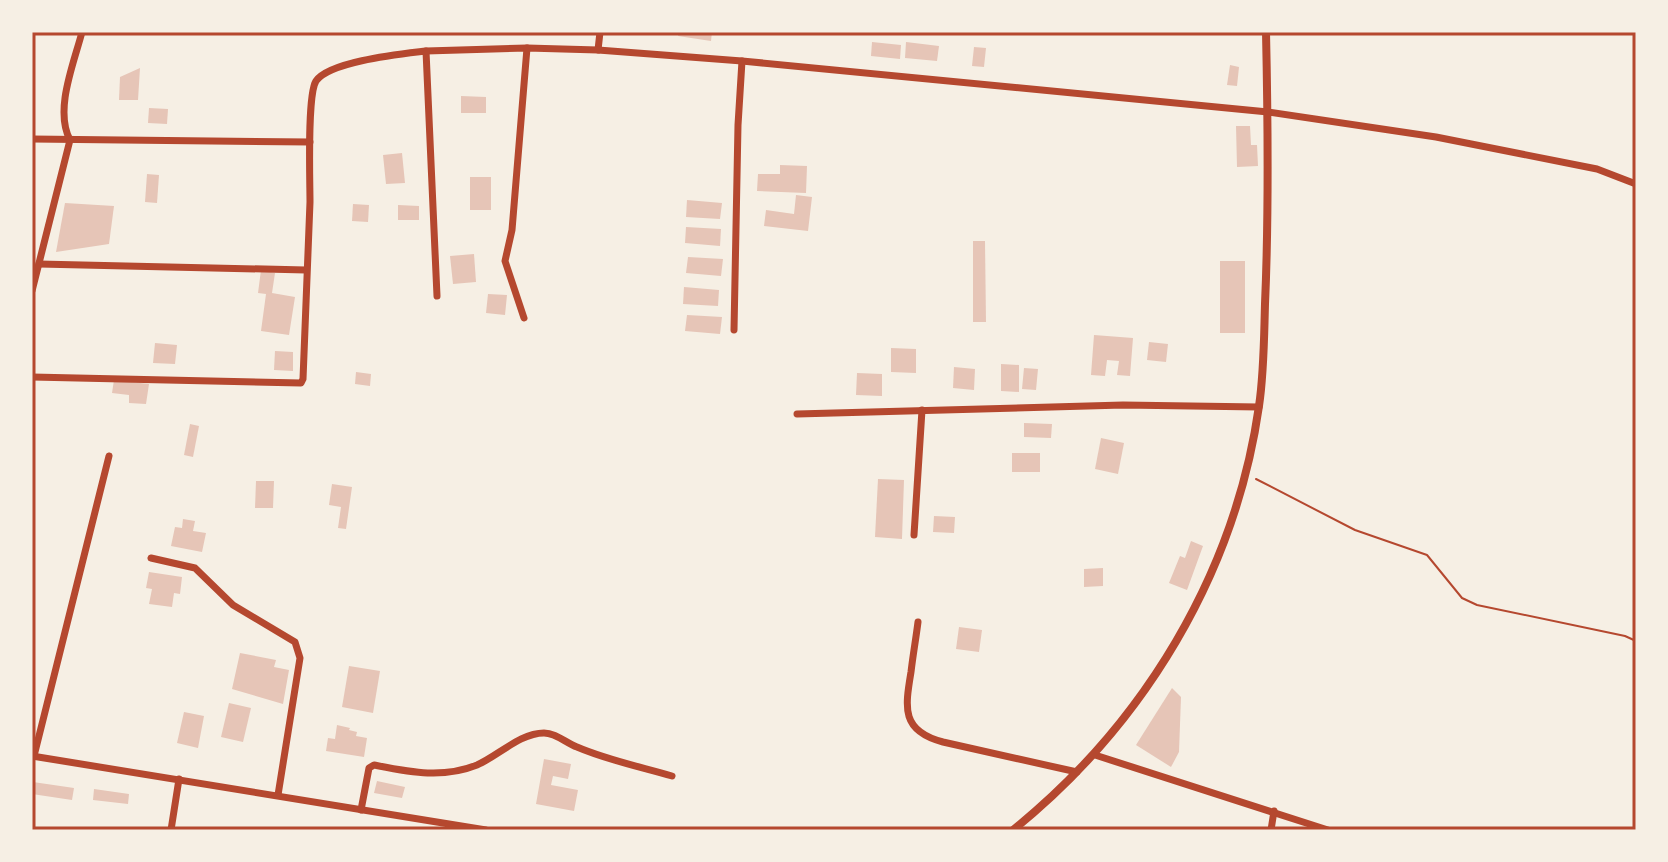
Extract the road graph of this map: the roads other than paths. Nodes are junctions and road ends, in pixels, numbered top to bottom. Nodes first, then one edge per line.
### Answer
1 (82, 32) edge
2 (600, 32) edge
3 (1266, 32) edge
4 (527, 48) junction
5 (598, 50) junction
6 (426, 51) junction
7 (742, 61) junction
8 (1268, 112) junction
9 (32, 139) edge
10 (70, 140) junction
11 (310, 142) junction
12 (1636, 184) edge
13 (39, 264) junction
14 (306, 270) junction
15 (32, 291) edge
16 (437, 296) dead end
17 (524, 318) dead end
18 (734, 330) dead end
19 (32, 377) edge
20 (1259, 407) junction
21 (922, 410) junction
22 (797, 414) dead end
23 (109, 456) dead end
24 (914, 535) dead end
25 (151, 558) dead end
26 (918, 622) dead end
27 (1095, 755) junction
28 (33, 756) edge
29 (1077, 772) junction
30 (672, 776) dead end
31 (179, 779) junction
32 (278, 795) junction
33 (361, 810) junction
34 (1274, 811) junction
35 (171, 830) edge
36 (486, 830) edge
37 (1013, 830) edge
38 (1271, 830) edge
39 (1328, 830) edge

1 - 10 street
2 - 5 street
3 - 8 street
4 - 5 street
4 - 6 street
4 - 17 street
5 - 7 street
6 - 11 street
6 - 16 street
7 - 8 street
7 - 18 street
8 - 12 street
8 - 20 street
9 - 10 street
10 - 11 street
10 - 13 street
11 - 14 street
13 - 14 street
13 - 15 street
14 - 19 street
20 - 21 street
20 - 27 street
21 - 22 street
21 - 24 street
23 - 28 street
25 - 32 street
26 - 29 street
27 - 29 street
27 - 34 street
28 - 31 street
29 - 37 street
30 - 33 street
31 - 32 street
31 - 35 street
32 - 33 street
33 - 36 street
34 - 38 street
34 - 39 street

